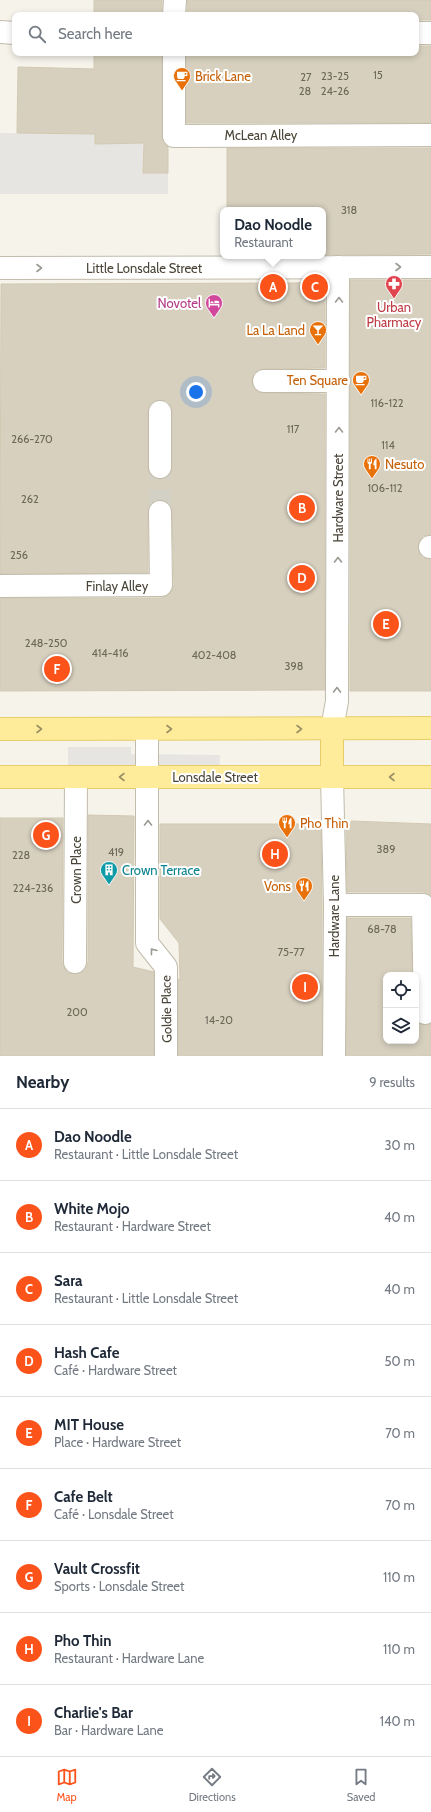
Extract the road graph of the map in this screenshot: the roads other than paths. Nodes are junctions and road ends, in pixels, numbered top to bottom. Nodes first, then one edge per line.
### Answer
1 (175, 0) edge
2 (174, 12) edge
3 (0, 32) edge
4 (12, 33) edge
5 (419, 33) edge
6 (431, 33) edge
7 (174, 56) edge
8 (431, 135) edge
9 (338, 267) junction
10 (431, 267) edge
11 (0, 268) edge
12 (264, 381) dead end
13 (339, 381) junction
14 (160, 412) dead end
15 (160, 467) tunnel mouth
16 (160, 512) tunnel mouth
17 (0, 586) edge
18 (431, 728) edge
19 (0, 729) edge
20 (147, 729) junction
21 (332, 729) junction
22 (148, 776) junction
23 (431, 776) edge
24 (0, 777) edge
25 (76, 777) junction
26 (332, 777) junction
27 (335, 905) junction
28 (75, 962) dead end
29 (425, 1013) dead end
30 (166, 1056) edge
31 (334, 1056) edge

1 - 2 street
3 - 4 street
5 - 6 street
7 - 8 street, McLean Alley
9 -> 10 street, Little Lonsdale Street
11 -> 9 street, Little Lonsdale Street
13 -> 9 street, Hardware Street
12 - 13 street
21 -> 13 street, Hardware Street
14 - 15 street
16 - 17 street, Finlay Alley
18 - 21 main road
19 -> 20 main road
20 -> 21 main road
20 - 22 street, Goldie Place
21 - 26 main road
22 -> 25 main road, Lonsdale Street
22 - 26 main road, Lonsdale Street
30 -> 22 street, Goldie Place
23 -> 26 main road, Lonsdale Street
24 - 25 main road, Lonsdale Street
25 - 28 street, Crown Place
26 - 27 street, Hardware Lane
27 - 29 street
27 - 31 street, Hardware Lane

